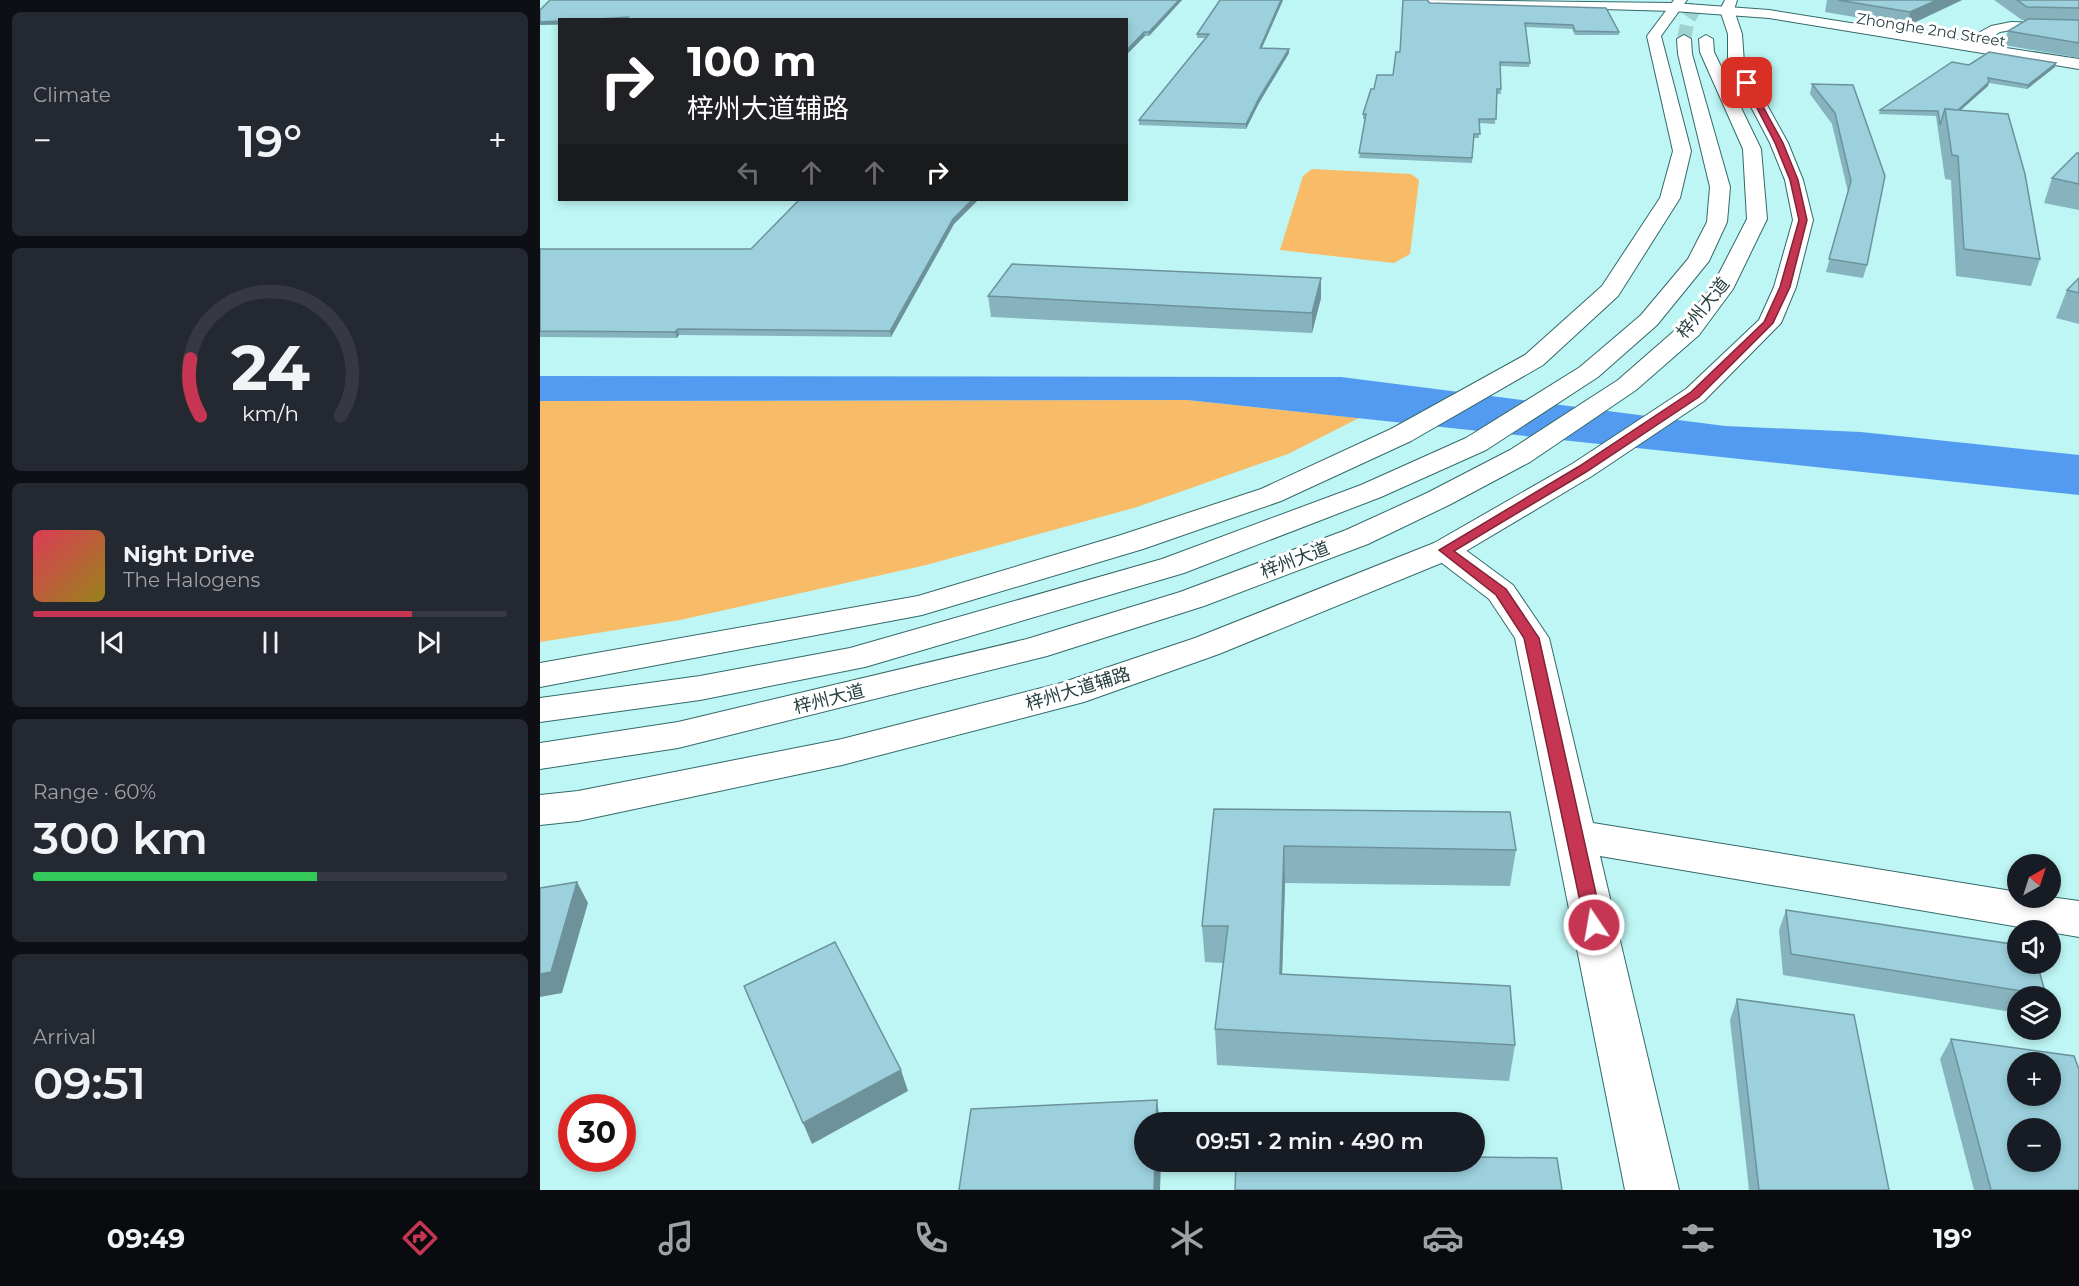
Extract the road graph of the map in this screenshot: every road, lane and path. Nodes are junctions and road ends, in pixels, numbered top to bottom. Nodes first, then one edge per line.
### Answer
1 (1430, 0) edge
2 (1675, 7) edge
3 (1729, 9) edge
4 (2079, 28) edge
5 (1684, 39) tunnel mouth
6 (1706, 39) tunnel mouth
7 (1966, 46) junction
8 (2079, 64) edge
9 (2079, 70) edge
10 (1445, 550) junction
11 (540, 675) edge
12 (540, 710) edge
13 (540, 756) edge
14 (540, 810) edge
15 (1575, 836) junction
16 (2079, 919) edge
17 (1652, 1190) edge

1 - 2 main road, Zhonghe 2nd Street
2 - 3 main road, Zhonghe 2nd Street
2 - 11 main road
3 - 7 main road, Zhonghe 2nd Street
3 - 9 main road, Zhonghe 2nd Street
3 - 10 main road, 梓州大道辅路
4 - 7 main road
5 - 12 main road, 梓州大道
6 - 13 main road, 梓州大道
7 - 8 main road, Zhonghe 2nd Street
10 - 14 main road, 梓州大道辅路
10 - 15 main road
15 - 16 main road
15 - 17 main road

